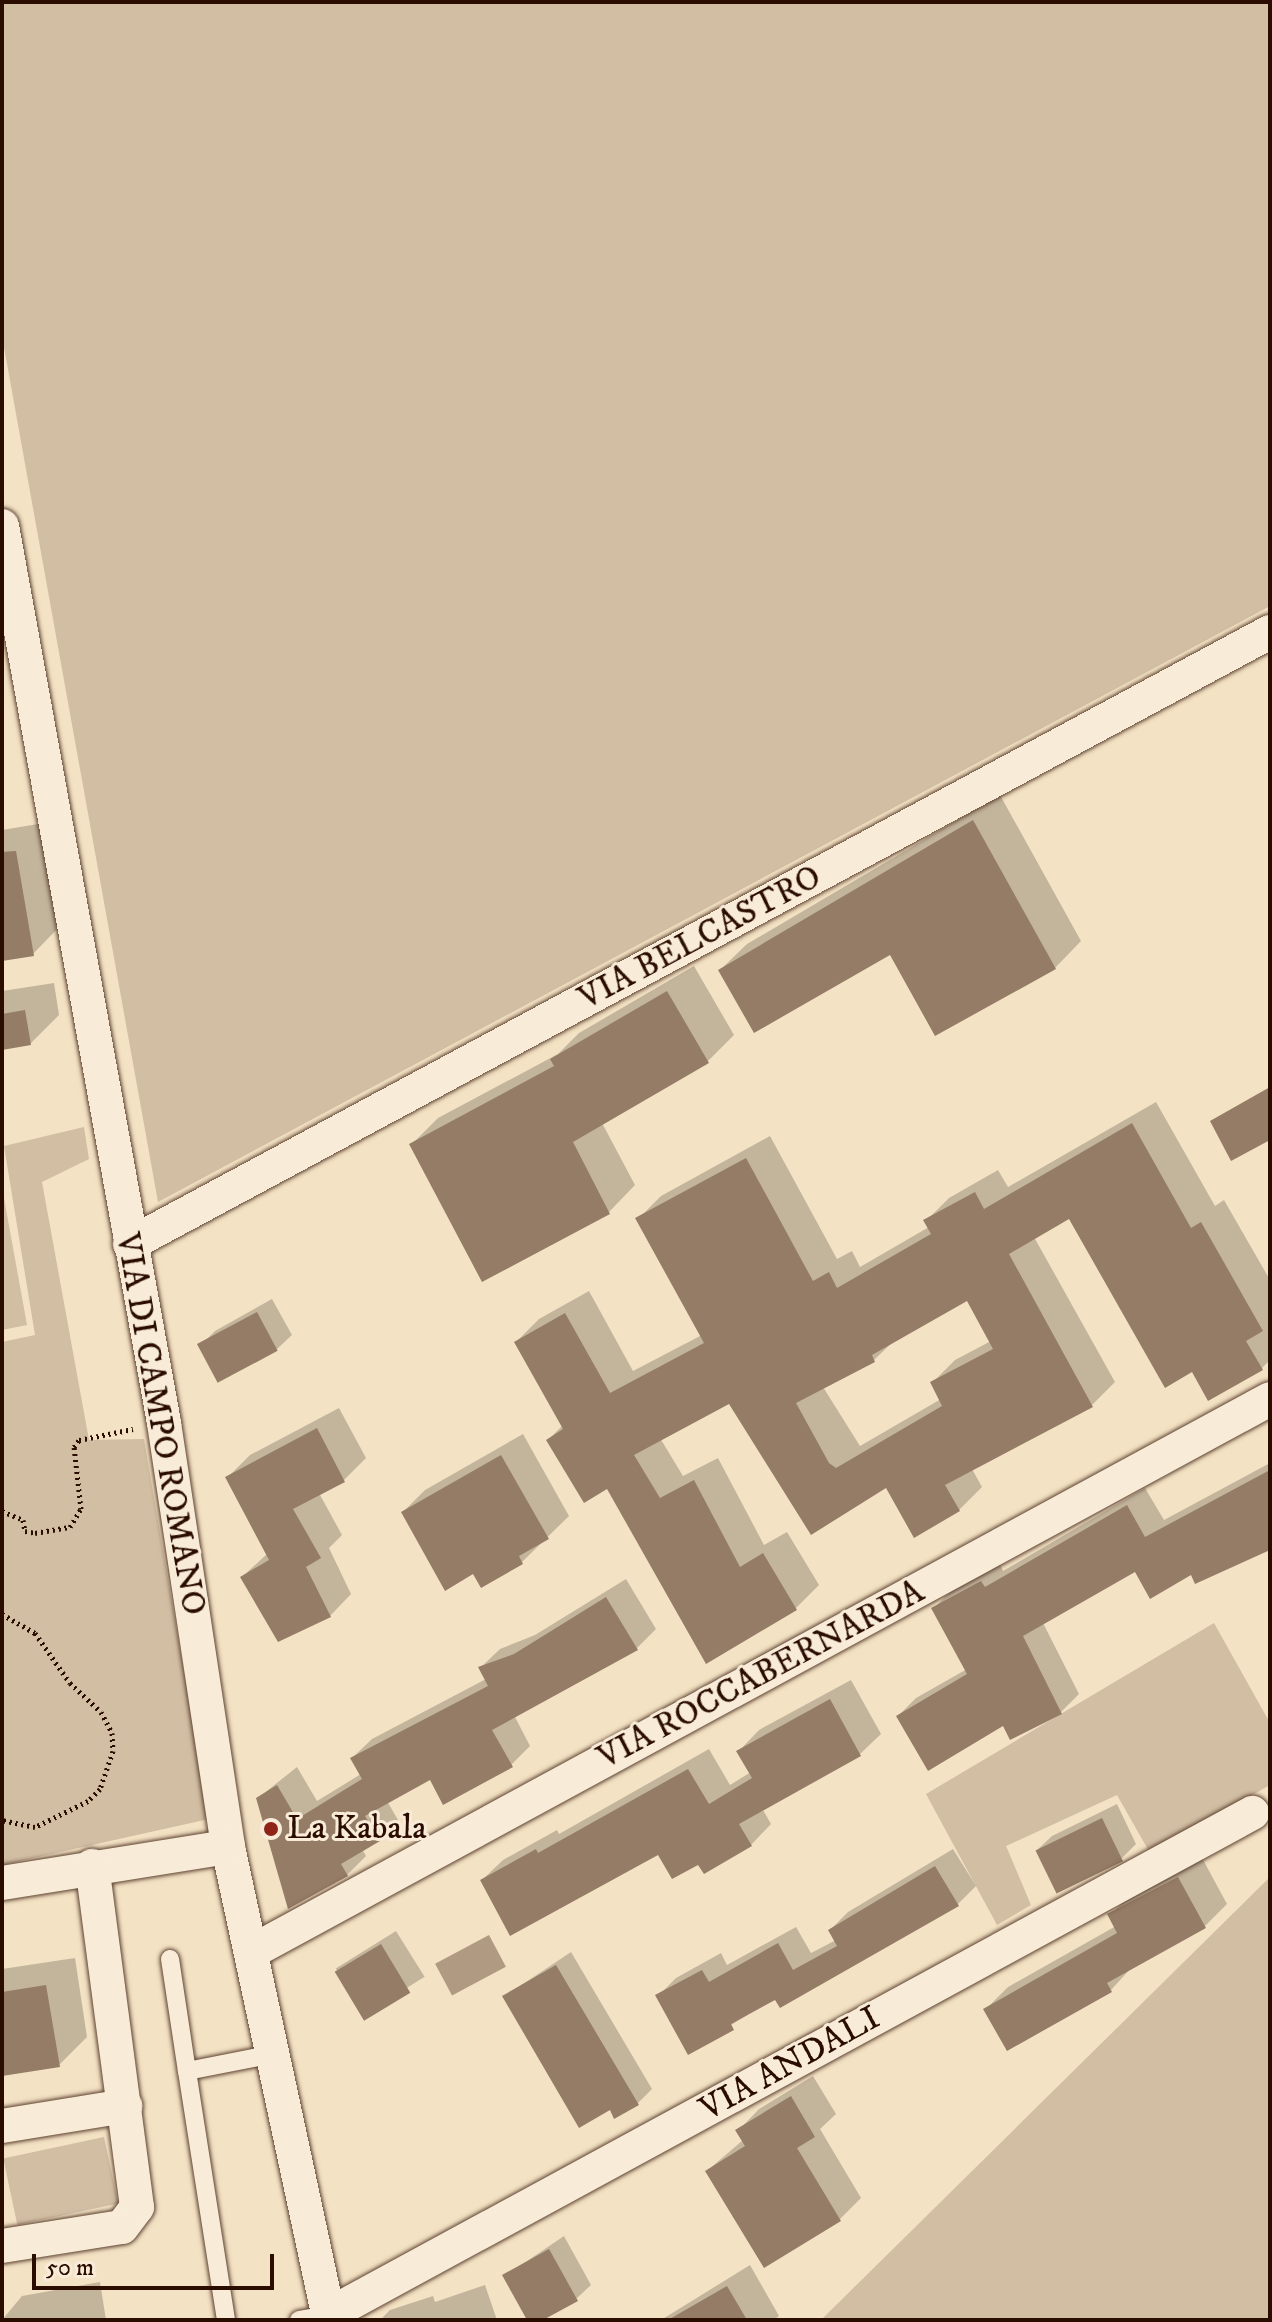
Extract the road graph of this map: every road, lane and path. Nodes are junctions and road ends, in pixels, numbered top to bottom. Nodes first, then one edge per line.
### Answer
1 (2, 526) edge
2 (1270, 632) edge
3 (130, 1244) junction
4 (1270, 1399) edge
5 (164, 1423) junction
6 (2, 1511) edge
7 (2, 1614) edge
8 (1252, 1813) dead end
9 (2, 1820) edge
10 (228, 1847) junction
11 (92, 1866) junction
12 (2, 1883) edge
13 (253, 1951) junction
14 (170, 1959) dead end
15 (274, 2054) junction
16 (187, 2071) junction
17 (125, 2106) junction
18 (2, 2126) edge
19 (2, 2246) edge
20 (319, 2318) edge
21 (226, 2320) edge

1 - 3 street, VIA DI CAMPO ROMANO
2 - 3 street, VIA BELCASTRO
3 - 5 street, VIA DI CAMPO ROMANO
4 - 13 street, VIA ROCCABERNARDA
5 - 6 path
5 - 10 street, VIA DI CAMPO ROMANO
7 - 9 path
8 - 20 street, VIA ANDALI
10 - 11 street
10 - 13 street, VIA DI CAMPO ROMANO
11 - 12 street
11 - 17 street
13 - 15 street, VIA DI CAMPO ROMANO
14 - 16 lane
15 - 16 lane
15 - 20 street, VIA DI CAMPO ROMANO
16 - 21 lane
17 - 18 street
17 - 19 street

